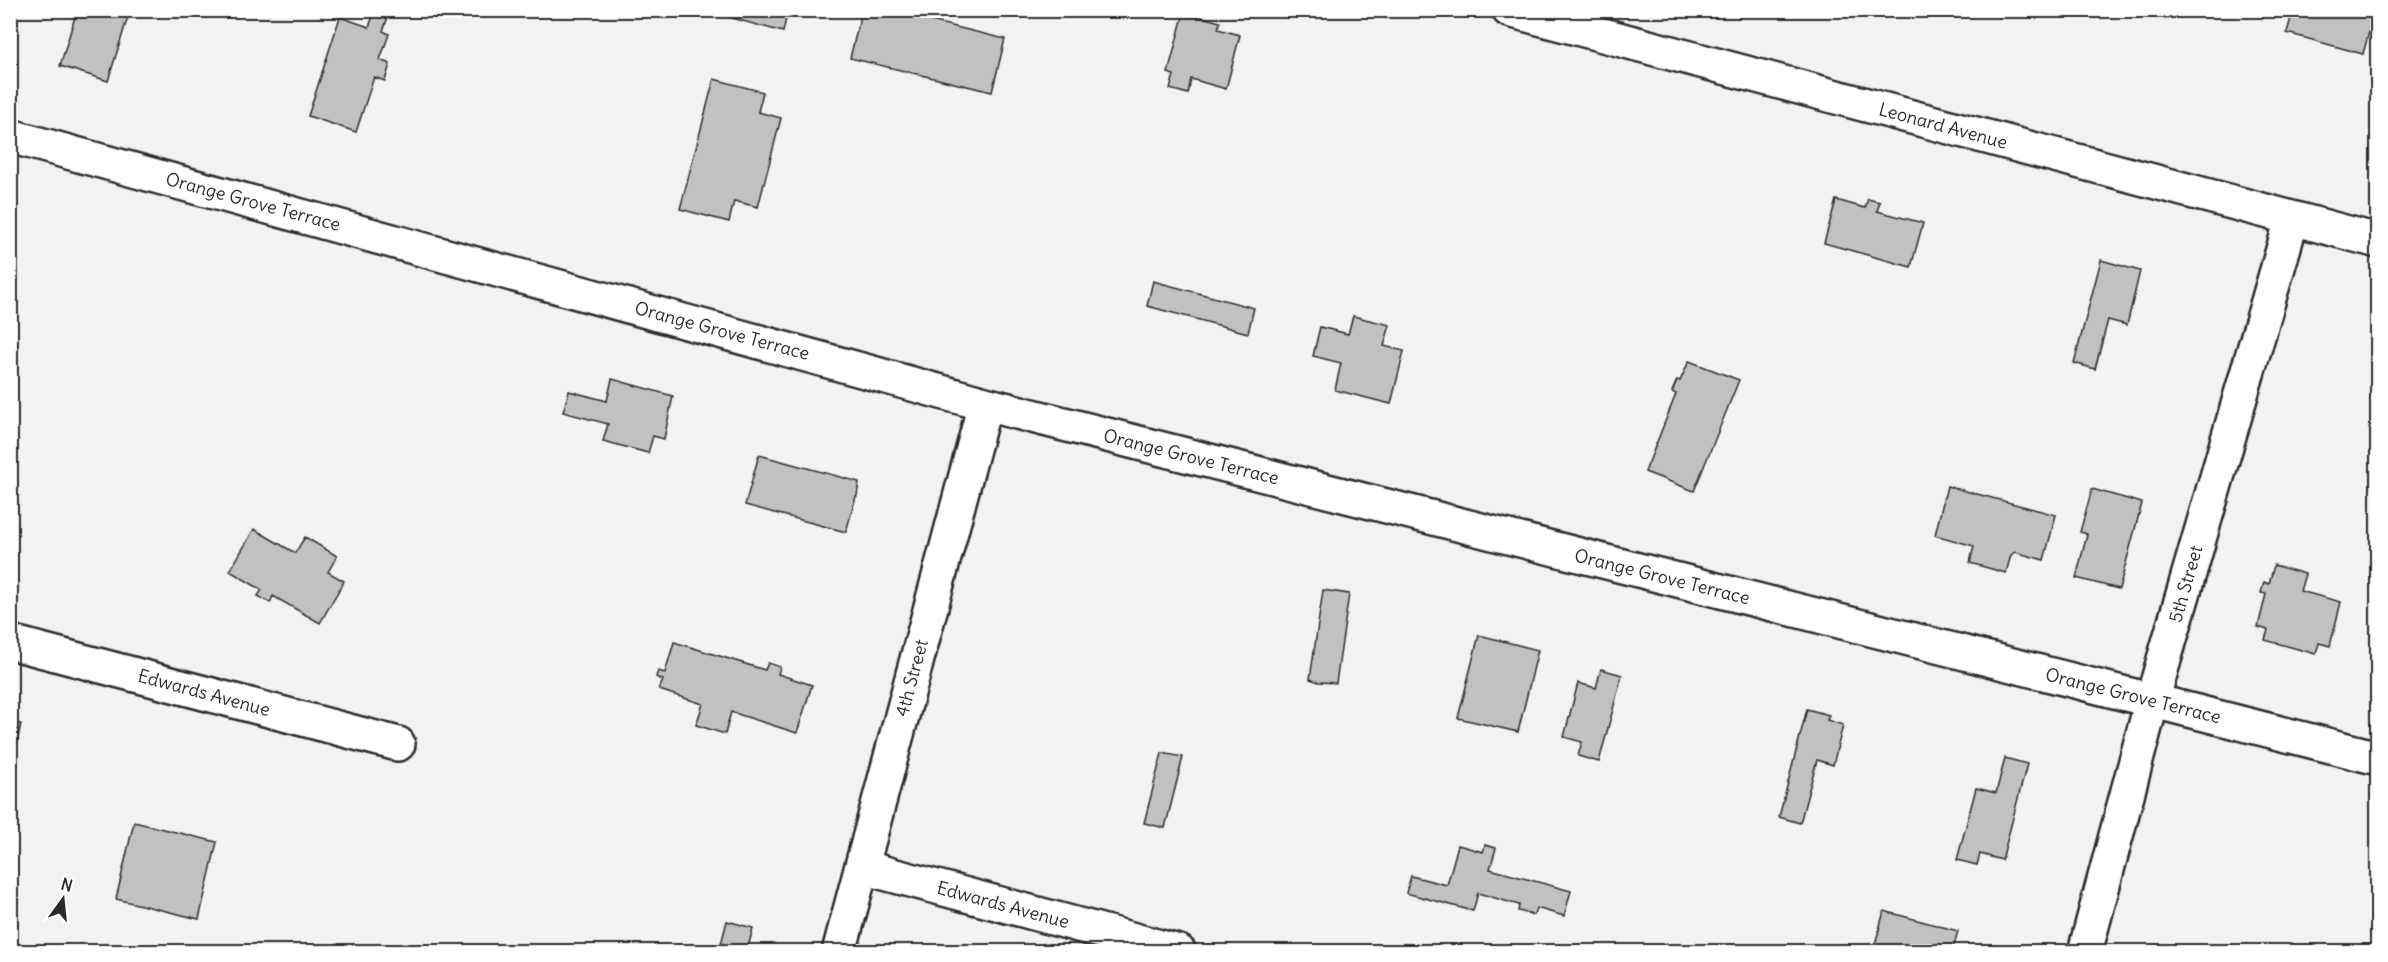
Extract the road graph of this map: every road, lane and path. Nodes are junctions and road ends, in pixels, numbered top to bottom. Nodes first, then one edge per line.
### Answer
1 (1509, 10) edge
2 (10, 135) edge
3 (2292, 219) junction
4 (2378, 241) edge
5 (985, 404) junction
6 (10, 642) edge
7 (2152, 701) junction
8 (398, 744) dead end
9 (2378, 758) edge
10 (862, 867) junction
11 (839, 951) edge
12 (1179, 951) edge
13 (2085, 951) edge

1 - 3 street, Leonard Avenue
2 - 5 street, Orange Grove Terrace
3 - 4 street, Leonard Avenue
3 - 7 street, 5th Street
5 - 7 street, Orange Grove Terrace
5 - 10 street, 4th Street
6 - 8 street, Edwards Avenue
7 - 9 street, Orange Grove Terrace
7 - 13 street, 5th Street
10 - 11 street, 4th Street
10 - 12 street, Edwards Avenue

